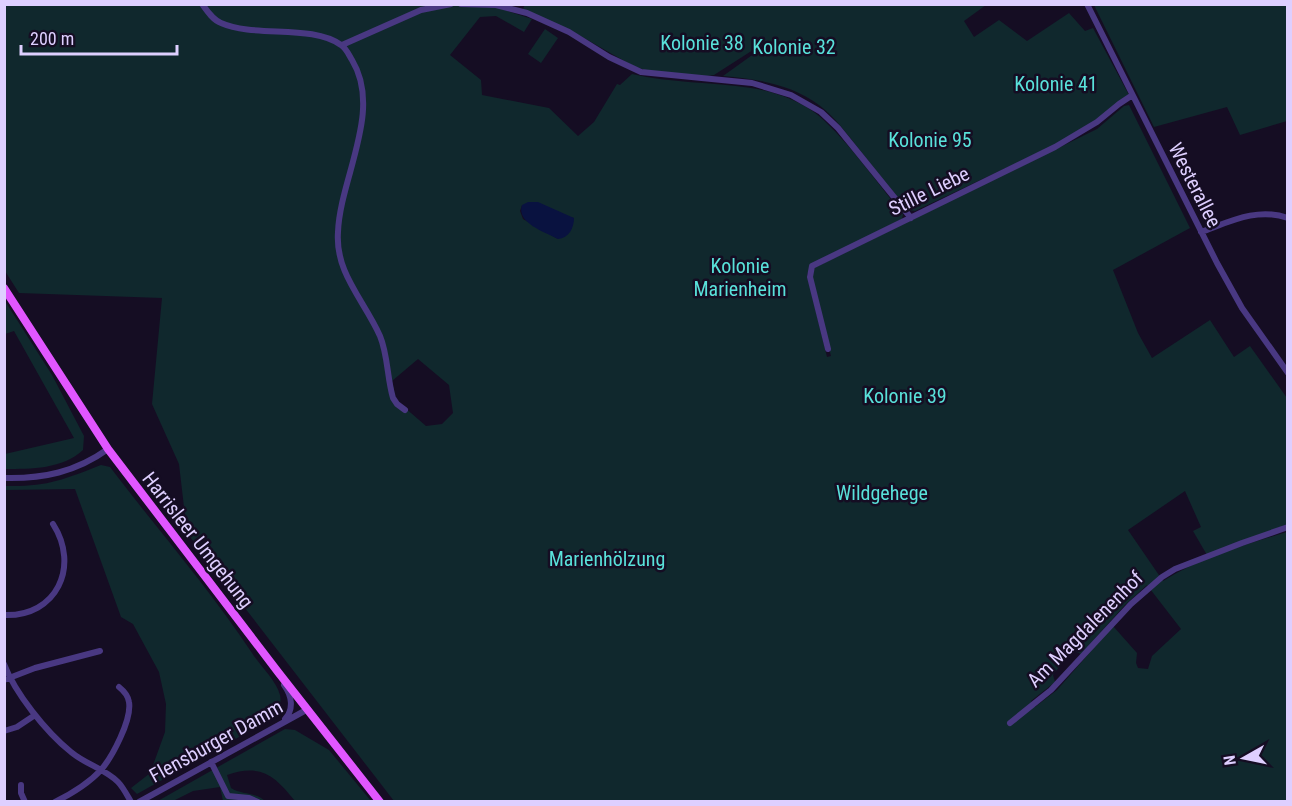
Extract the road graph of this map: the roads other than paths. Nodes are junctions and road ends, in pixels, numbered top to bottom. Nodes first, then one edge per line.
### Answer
1 (202, 4) edge
2 (451, 4) edge
3 (461, 4) edge
4 (1087, 4) edge
5 (342, 45) junction
6 (1131, 96) junction
7 (911, 218) junction
8 (1287, 218) edge
9 (1201, 232) junction
10 (4, 288) edge
11 (828, 349) dead end
12 (1287, 374) edge
13 (405, 410) dead end
14 (108, 449) junction
15 (4, 478) edge
16 (53, 524) dead end
17 (1287, 527) edge
18 (4, 615) edge
19 (100, 651) dead end
20 (264, 653) junction
21 (4, 664) edge
22 (7, 679) edge
23 (119, 687) dead end
24 (308, 709) junction
25 (35, 715) junction
26 (1010, 723) dead end
27 (280, 724) junction
28 (4, 731) edge
29 (211, 762) junction
30 (101, 770) junction
31 (21, 785) dead end
32 (226, 799) edge
33 (25, 801) edge
34 (55, 801) edge
35 (131, 801) edge
36 (139, 801) edge
37 (258, 801) edge
38 (380, 801) edge

1 - 5 street
2 - 5 street
3 - 7 street
4 - 6 street, Westerallee
5 - 13 street
6 - 7 street, Stille Liebe
6 - 9 street, Westerallee
7 - 11 street, Stille Liebe
8 - 9 street
9 - 12 street, Westerallee
10 - 14 main road, Harrisleer Umgehung
14 - 15 street
14 - 20 main road, Harrisleer Umgehung
16 - 18 street
17 - 26 street, Am Magdalenenhof
19 - 22 street
20 - 24 main road, Harrisleer Umgehung
20 - 27 street
21 - 22 street
22 - 25 street
23 - 30 street
24 - 27 street, Flensburger Damm
24 - 38 main road, Harrisleer Umgehung
25 - 28 street
25 - 30 street
27 - 29 street, Flensburger Damm
29 - 32 street
29 - 36 street, Flensburger Damm
30 - 34 street
30 - 35 street
31 - 33 street
32 - 37 street

